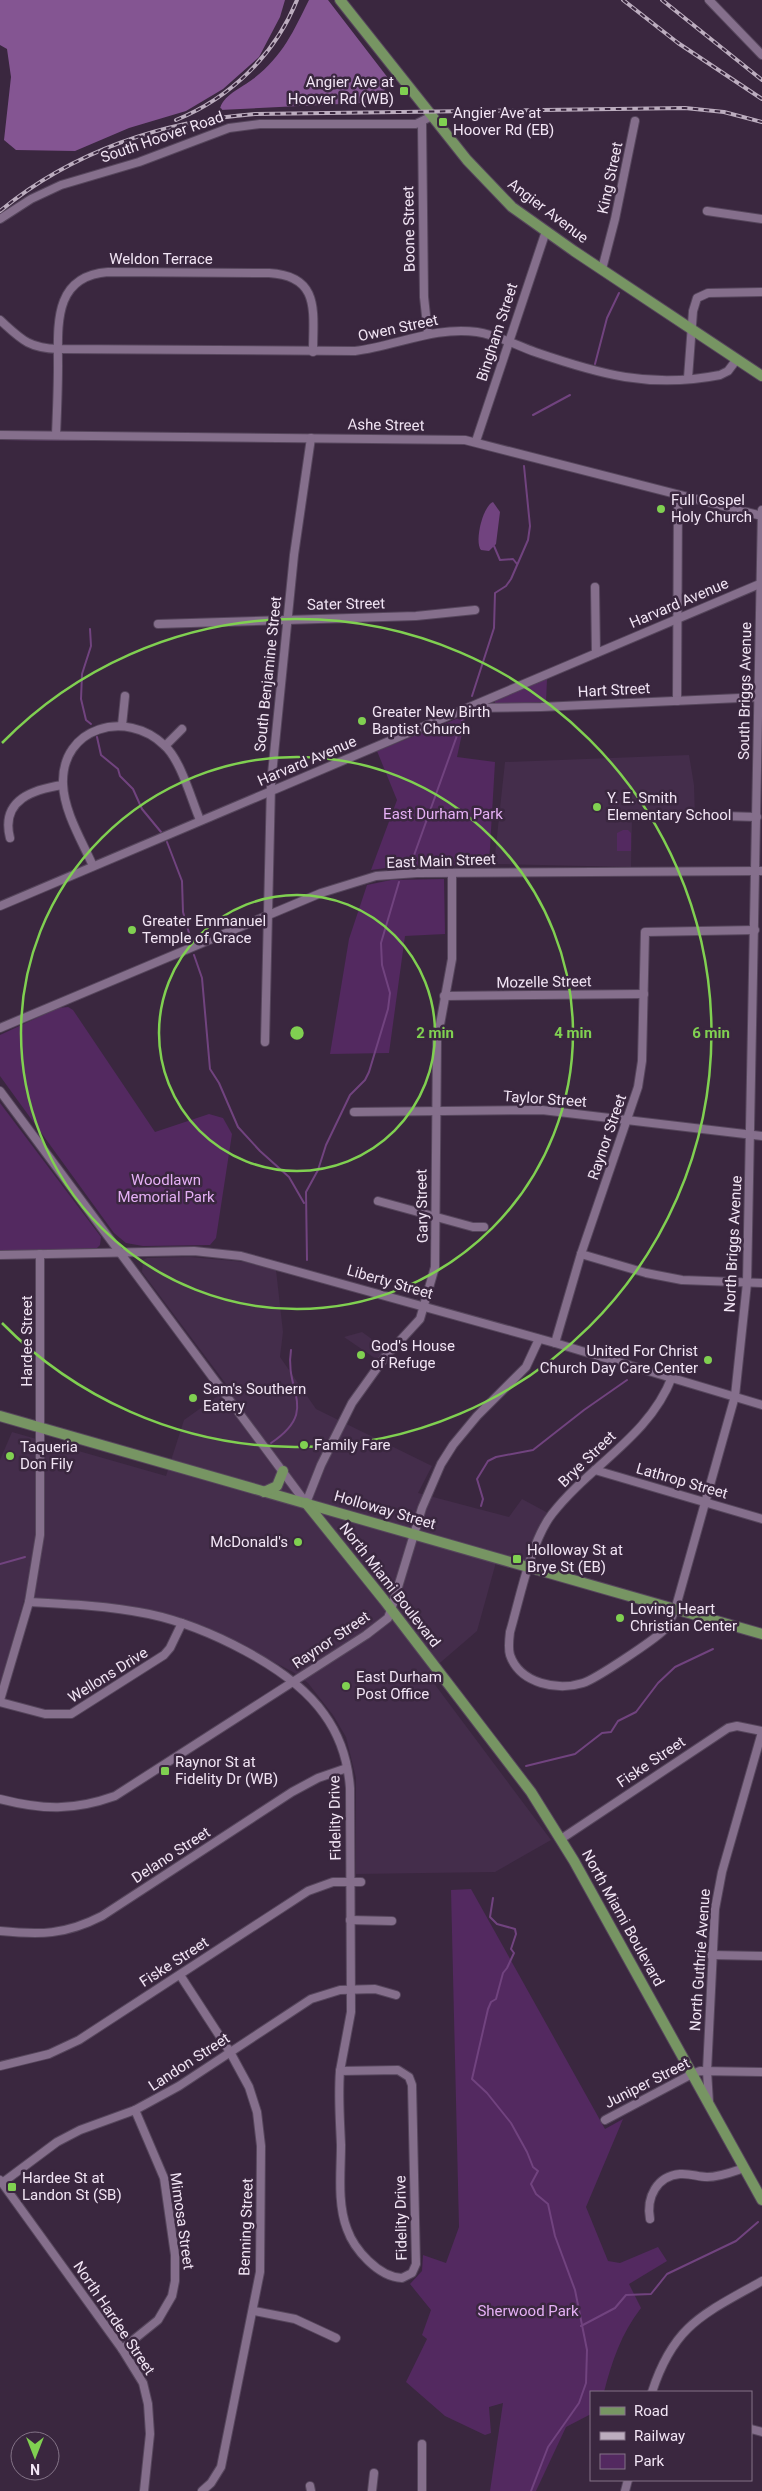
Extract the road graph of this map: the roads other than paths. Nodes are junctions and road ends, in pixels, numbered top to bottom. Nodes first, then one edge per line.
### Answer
1 (340, 0) edge
2 (709, 0) edge
3 (762, 54) edge
4 (432, 116) junction
5 (635, 121) dead end
6 (422, 123) junction
7 (707, 211) dead end
8 (762, 219) edge
9 (0, 220) edge
10 (546, 231) junction
11 (602, 269) junction
12 (762, 292) edge
13 (0, 320) edge
14 (691, 329) junction
15 (428, 334) junction
16 (509, 342) junction
17 (58, 350) junction
18 (313, 352) junction
19 (737, 359) junction
20 (762, 376) edge
21 (688, 378) junction
22 (0, 435) edge
23 (56, 436) junction
24 (310, 438) junction
25 (476, 441) junction
26 (678, 495) junction
27 (762, 510) edge
28 (762, 516) edge
29 (761, 583) edge
30 (595, 587) dead end
31 (475, 610) dead end
32 (287, 619) junction
33 (676, 619) junction
34 (158, 624) dead end
35 (596, 653) junction
36 (124, 696) dead end
37 (760, 697) edge
38 (677, 701) junction
39 (468, 708) junction
40 (122, 726) junction
41 (182, 729) dead end
42 (165, 746) junction
43 (63, 785) junction
44 (270, 791) junction
45 (690, 815) dead end
46 (757, 816) junction
47 (200, 820) junction
48 (10, 838) dead end
49 (93, 866) junction
50 (759, 872) edge
51 (452, 873) junction
52 (0, 906) edge
53 (269, 915) junction
54 (755, 930) junction
55 (644, 994) junction
56 (444, 996) junction
57 (0, 1028) edge
58 (265, 1042) dead end
59 (0, 1092) edge
60 (436, 1111) junction
61 (354, 1112) dead end
62 (628, 1121) junction
63 (751, 1136) junction
64 (762, 1136) edge
65 (378, 1201) dead end
66 (434, 1216) junction
67 (484, 1227) dead end
68 (119, 1252) junction
69 (40, 1254) junction
70 (581, 1254) junction
71 (0, 1255) edge
72 (747, 1283) junction
73 (762, 1283) edge
74 (425, 1307) junction
75 (539, 1339) junction
76 (555, 1343) junction
77 (672, 1377) junction
78 (735, 1396) junction
79 (762, 1405) edge
80 (0, 1416) edge
81 (41, 1428) junction
82 (595, 1470) junction
83 (283, 1471) junction
84 (264, 1492) junction
85 (706, 1502) junction
86 (306, 1504) junction
87 (346, 1514) junction
88 (762, 1519) edge
89 (331, 1534) junction
90 (414, 1534) junction
91 (529, 1567) junction
92 (29, 1602) junction
93 (391, 1610) junction
94 (675, 1610) junction
95 (182, 1623) junction
96 (762, 1634) edge
97 (293, 1682) junction
98 (0, 1701) edge
99 (762, 1732) edge
100 (348, 1768) junction
101 (0, 1799) edge
102 (561, 1839) junction
103 (349, 1881) junction
104 (361, 1882) dead end
105 (350, 1920) junction
106 (392, 1921) dead end
107 (0, 1931) edge
108 (711, 1955) junction
109 (762, 1956) edge
110 (180, 1975) junction
111 (351, 1990) junction
112 (396, 1995) dead end
113 (230, 2052) junction
114 (0, 2066) edge
115 (707, 2071) junction
116 (340, 2072) junction
117 (762, 2072) edge
118 (692, 2074) junction
119 (709, 2106) junction
120 (135, 2110) junction
121 (605, 2120) dead end
122 (744, 2168) junction
123 (1, 2181) edge
124 (762, 2200) edge
125 (650, 2219) dead end
126 (762, 2281) edge
127 (254, 2311) junction
128 (336, 2338) dead end
129 (122, 2349) junction
130 (652, 2391) edge
131 (422, 2444) dead end
132 (374, 2473) dead end
133 (144, 2491) edge
134 (202, 2491) edge
135 (372, 2491) edge
136 (422, 2491) edge

1 - 4 main road, Angier Avenue
2 - 3 street
4 - 6 street
4 - 10 main road, Angier Avenue
5 - 11 street, King Street
6 - 9 street, South Hoover Road
6 - 15 street, Boone Street
7 - 8 street
10 - 11 main road, Angier Avenue
10 - 16 street, Bingham Street
11 - 14 main road, Angier Avenue
12 - 14 street
13 - 17 street, Owen Street
14 - 19 main road, Angier Avenue
14 - 21 street
15 - 16 street, Owen Street
15 - 18 street, Owen Street
16 - 21 street, Owen Street
16 - 25 street, Bingham Street
17 - 18 street, Owen Street
17 - 18 street, Weldon Terrace
17 - 23 street, Weldon Terrace
19 - 20 main road, Angier Avenue
19 - 21 street, Owen Street
22 - 23 street, Ashe Street
23 - 24 street, Ashe Street
24 - 25 street, Ashe Street
24 - 32 street, South Benjamine Street
25 - 26 street, Ashe Street
26 - 28 street, Ashe Street
26 - 33 street
27 - 28 street, South Briggs Avenue
28 - 29 street, South Briggs Avenue
29 - 33 street, Harvard Avenue
29 - 37 street, South Briggs Avenue
30 - 35 street
31 - 32 street, Sater Street
32 - 34 street, Sater Street
32 - 44 street, South Benjamine Street
33 - 35 street, Harvard Avenue
33 - 38 street
35 - 39 street, Harvard Avenue
36 - 40 street
37 - 38 street, Hart Street
37 - 46 street, South Briggs Avenue
38 - 39 street, Hart Street
39 - 44 street, Harvard Avenue
40 - 42 street
40 - 43 street
41 - 42 street
42 - 47 street
43 - 48 street
43 - 49 street
44 - 47 street, Harvard Avenue
44 - 53 street, South Benjamine Street
45 - 46 street
46 - 50 street, South Briggs Avenue
47 - 49 street, Harvard Avenue
49 - 52 street, Harvard Avenue
50 - 51 street, East Main Street
50 - 54 street, North Briggs Avenue
51 - 53 street, East Main Street
51 - 56 street, Gary Street
53 - 57 street, East Main Street
53 - 58 street, South Benjamine Street
54 - 55 street, Raynor Street
54 - 63 street, North Briggs Avenue
55 - 56 street, Mozelle Street
55 - 62 street, Raynor Street
56 - 60 street, Gary Street
59 - 68 street, North Miami Boulevard
60 - 61 street, Taylor Street
60 - 62 street, Taylor Street
60 - 66 street, Gary Street
62 - 63 street, Taylor Street
62 - 70 street, Raynor Street
63 - 64 street, Taylor Street
63 - 72 street, North Briggs Avenue
65 - 66 street
66 - 67 street
66 - 74 street, Gary Street
68 - 69 street, Liberty Street
68 - 74 street, Liberty Street
68 - 83 street, North Miami Boulevard
69 - 71 street, Liberty Street
69 - 81 street, Hardee Street
70 - 72 street
70 - 76 street, Raynor Street
72 - 73 street
72 - 78 street, North Briggs Avenue
74 - 75 street, Liberty Street
74 - 86 street, Gary Street
75 - 76 street, Liberty Street
75 - 90 street, Raynor Street
76 - 77 street, Liberty Street
77 - 78 street, Liberty Street
77 - 82 street, Brye Street
78 - 79 street, Liberty Street
78 - 85 street, North Briggs Avenue
80 - 81 main road, Holloway Street
81 - 84 main road, Holloway Street
81 - 92 street
82 - 85 street, Lathrop Street
82 - 91 street, Brye Street
83 - 84 main road
83 - 86 street, North Miami Boulevard
84 - 86 main road, Holloway Street
85 - 88 street, Lathrop Street
85 - 94 street, North Briggs Avenue
86 - 87 main road, Holloway Street
86 - 89 main road, North Miami Boulevard
87 - 89 main road
87 - 90 main road, Holloway Street
89 - 93 main road, North Miami Boulevard
90 - 91 main road, Holloway Street
90 - 93 street, Raynor Street
91 - 94 main road, Holloway Street
91 - 94 street, Brye Street
92 - 95 street, Fidelity Drive
92 - 98 street
93 - 97 street, Raynor Street
93 - 102 main road, North Miami Boulevard
94 - 96 main road, Holloway Street
95 - 97 street, Fidelity Drive
95 - 98 street, Wellons Drive
97 - 100 street, Fidelity Drive
97 - 101 street, Raynor Street
99 - 102 street, Fiske Street
99 - 108 street, North Guthrie Avenue
100 - 103 street, Fidelity Drive
100 - 107 street, Delano Street
102 - 118 main road, North Miami Boulevard
103 - 104 street, Fiske Street
103 - 105 street, Fidelity Drive
103 - 110 street, Fiske Street
105 - 106 street
105 - 111 street, Fidelity Drive
108 - 109 street
108 - 115 street, North Guthrie Avenue
110 - 113 street, Benning Street
110 - 114 street, Fiske Street
111 - 112 street, Landon Street
111 - 113 street, Landon Street
111 - 116 street, Fidelity Drive
113 - 120 street, Landon Street
113 - 127 street, Benning Street
115 - 117 street, Juniper Street
115 - 118 street, Juniper Street
115 - 119 street, North Guthrie Avenue
116 - 116 street, Fidelity Drive
118 - 119 main road, North Miami Boulevard
118 - 121 street, Juniper Street
119 - 122 main road, North Miami Boulevard
120 - 123 street, Landon Street
120 - 129 street, Mimosa Street
122 - 124 main road, North Miami Boulevard
122 - 125 street
123 - 129 street, North Hardee Street
126 - 130 street
127 - 128 street
127 - 134 street, Benning Street
129 - 133 street, North Hardee Street
131 - 136 street
132 - 135 street

